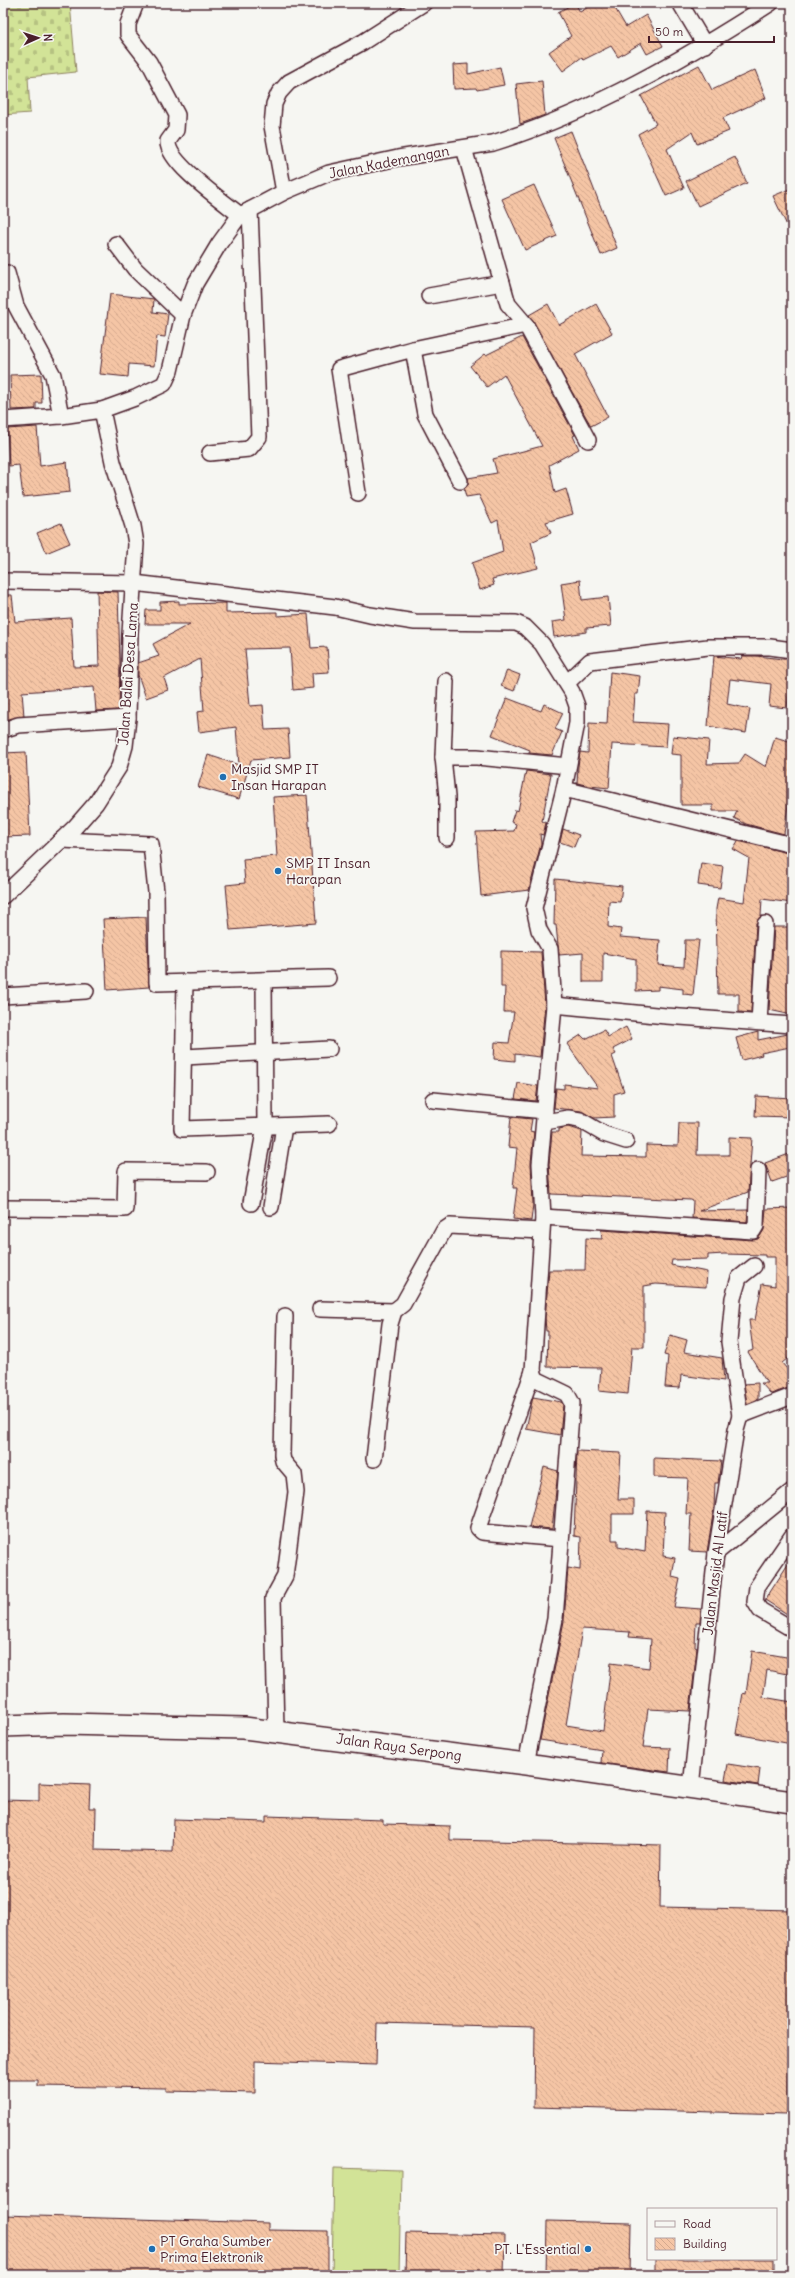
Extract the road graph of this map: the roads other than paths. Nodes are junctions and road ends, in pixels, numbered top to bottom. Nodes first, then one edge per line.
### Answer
1 (136, 3) edge
2 (424, 3) edge
3 (680, 3) edge
4 (771, 3) edge
5 (705, 45) junction
6 (464, 148) junction
7 (284, 192) junction
8 (245, 212) junction
9 (116, 244) dead end
10 (7, 273) dead end
11 (502, 283) junction
12 (429, 296) dead end
13 (183, 315) junction
14 (526, 325) junction
15 (413, 349) junction
16 (102, 410) junction
17 (61, 416) junction
18 (3, 420) edge
19 (588, 440) dead end
20 (210, 453) dead end
21 (460, 481) dead end
22 (358, 493) dead end
23 (3, 581) edge
24 (134, 583) junction
25 (792, 650) edge
26 (446, 681) dead end
27 (567, 683) junction
28 (128, 718) junction
29 (3, 730) edge
30 (443, 757) junction
31 (568, 766) junction
32 (564, 789) junction
33 (447, 838) dead end
34 (61, 840) junction
35 (792, 845) edge
36 (3, 896) edge
37 (765, 924) dead end
38 (328, 978) dead end
39 (264, 980) junction
40 (186, 982) junction
41 (86, 991) dead end
42 (3, 996) edge
43 (554, 1005) junction
44 (759, 1022) junction
45 (792, 1025) edge
46 (329, 1049) dead end
47 (264, 1053) junction
48 (185, 1058) junction
49 (433, 1100) dead end
50 (545, 1116) junction
51 (329, 1124) dead end
52 (284, 1126) junction
53 (264, 1127) junction
54 (626, 1140) dead end
55 (758, 1170) dead end
56 (207, 1172) dead end
57 (250, 1203) dead end
58 (271, 1207) dead end
59 (3, 1208) edge
60 (542, 1224) junction
61 (754, 1266) dead end
62 (320, 1309) dead end
63 (394, 1311) junction
64 (285, 1316) dead end
65 (533, 1371) junction
66 (792, 1396) edge
67 (740, 1416) junction
68 (374, 1459) dead end
69 (792, 1491) edge
70 (792, 1536) edge
71 (561, 1538) junction
72 (716, 1553) junction
73 (792, 1629) edge
74 (3, 1726) edge
75 (276, 1731) junction
76 (526, 1764) junction
77 (691, 1787) junction
78 (792, 1802) edge

1 - 8 street
2 - 7 street
3 - 5 street
4 - 5 street, Jalan Kademangan
5 - 6 street, Jalan Kademangan
6 - 7 street, Jalan Kademangan
6 - 11 street
7 - 8 street, Jalan Kademangan
8 - 13 street, Jalan Kademangan
8 - 20 street
9 - 13 street
10 - 17 street
11 - 12 street
11 - 14 street
13 - 16 street, Jalan Kademangan
14 - 15 street
14 - 19 street
15 - 21 street
15 - 22 street
16 - 17 street, Jalan Kademangan
16 - 24 street, Jalan Balai Desa Lama
17 - 18 street, Jalan Kademangan
23 - 24 street
24 - 27 street
24 - 28 street, Jalan Balai Desa Lama
25 - 27 street
26 - 30 street
27 - 31 street
28 - 29 street
28 - 34 street, Jalan Balai Desa Lama
30 - 31 street
30 - 33 street
31 - 32 street
32 - 35 street
32 - 43 street
34 - 36 street, Jalan Balai Desa Lama
34 - 40 street
37 - 44 street
38 - 39 street
39 - 40 street
39 - 47 street
40 - 48 street
41 - 42 street
43 - 44 street
43 - 50 street
44 - 45 street
46 - 47 street
47 - 48 street
47 - 53 street
48 - 53 street
49 - 50 street
50 - 54 street
50 - 60 street
51 - 52 street
52 - 53 street
52 - 58 street
53 - 57 street
55 - 60 street
56 - 59 street
60 - 63 street
60 - 65 street
61 - 67 street, Jalan Masjid Al Latif
62 - 63 street
63 - 68 street
64 - 75 street
65 - 71 street
65 - 71 street
66 - 67 street
67 - 72 street, Jalan Masjid Al Latif
69 - 72 street
70 - 73 street
71 - 76 street
72 - 77 street, Jalan Masjid Al Latif
74 - 75 main road, Jalan Raya Serpong
75 - 76 main road, Jalan Raya Serpong
76 - 77 main road, Jalan Raya Serpong
77 - 78 main road, Jalan Raya Serpong

